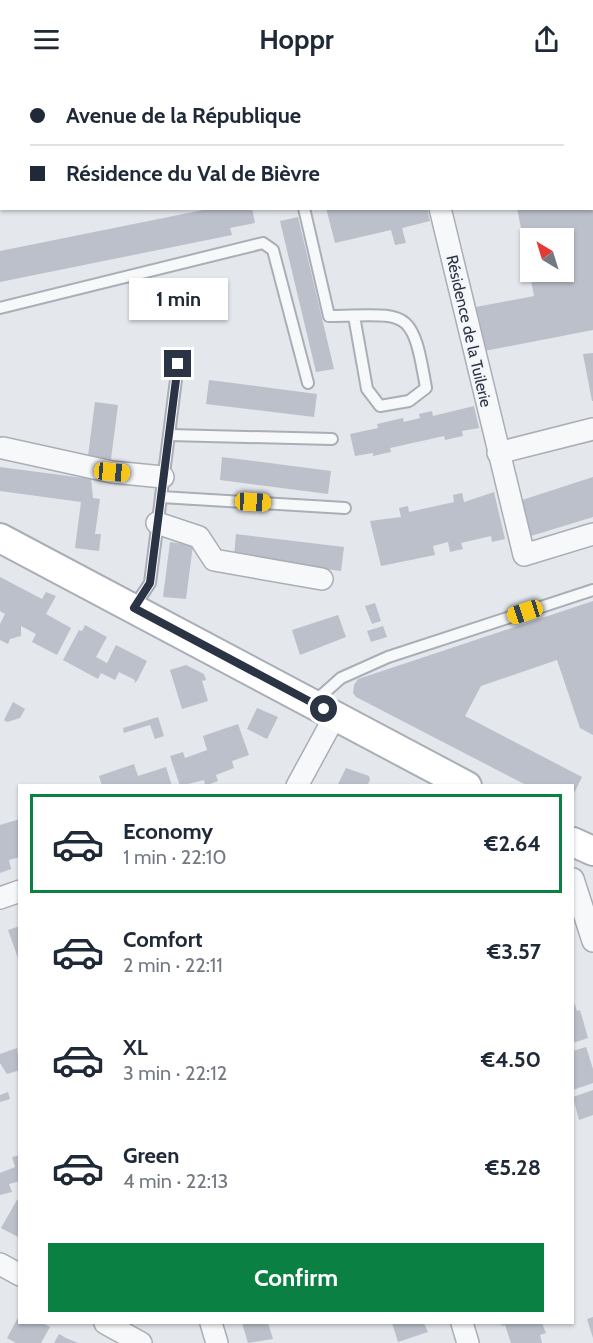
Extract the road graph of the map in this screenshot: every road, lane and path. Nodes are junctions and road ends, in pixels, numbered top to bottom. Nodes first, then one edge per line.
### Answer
1 (304, 210) edge
2 (440, 210) edge
3 (0, 308) edge
4 (354, 316) junction
5 (178, 364) dead end
6 (308, 383) dead end
7 (593, 429) edge
8 (169, 435) junction
9 (332, 440) dead end
10 (3, 448) dead end
11 (498, 453) junction
12 (162, 487) junction
13 (345, 508) dead end
14 (158, 524) junction
15 (593, 534) edge
16 (0, 538) edge
17 (322, 579) dead end
18 (593, 590) edge
19 (134, 608) junction
20 (324, 709) junction
21 (298, 784) edge
22 (463, 784) edge
23 (574, 842) edge
24 (593, 851) edge
25 (574, 882) edge
26 (18, 892) edge
27 (0, 898) edge
28 (593, 941) edge
29 (0, 1264) edge
30 (18, 1274) edge
31 (107, 1324) edge
32 (211, 1324) edge
33 (462, 1324) edge
34 (141, 1343) edge
35 (217, 1343) edge
36 (468, 1343) edge

1 - 4 lane
2 - 11 street, Résidence de la Tuilerie
3 - 6 lane
4 - 4 lane
5 - 8 lane
7 - 11 street
8 - 9 lane
8 - 12 lane
10 - 12 street
11 - 15 street, Résidence de la Tuilerie
12 - 13 lane
12 - 14 lane
14 - 17 street
14 - 19 lane
16 - 19 street
18 - 20 lane
19 - 20 street
20 - 21 street
20 - 22 street
23 - 24 street
25 - 28 street
26 - 27 street
29 - 30 street
31 - 34 street
32 - 35 street
33 - 36 street

